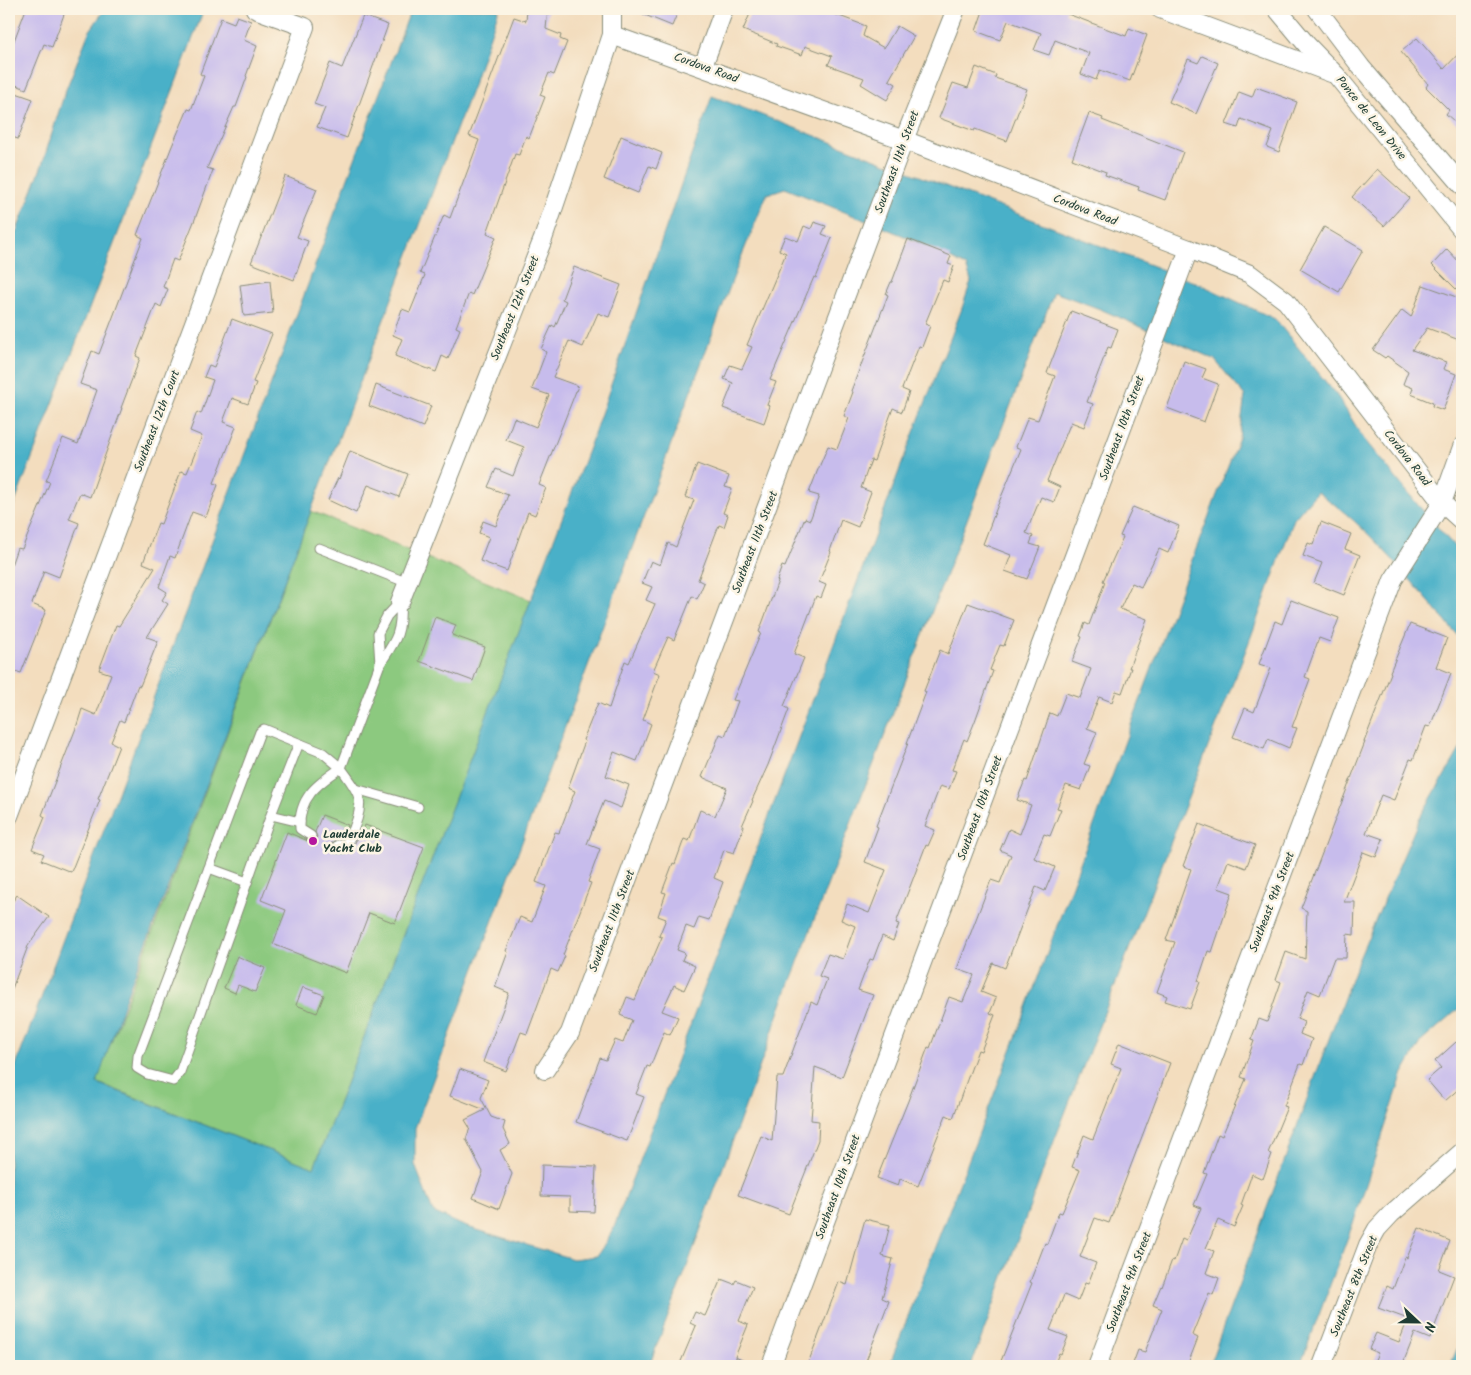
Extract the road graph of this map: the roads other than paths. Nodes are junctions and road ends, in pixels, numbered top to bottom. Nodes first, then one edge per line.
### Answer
1 (255, 9) edge
2 (612, 9) edge
3 (724, 9) edge
4 (956, 9) edge
5 (1160, 9) edge
6 (1278, 9) edge
7 (1316, 9) edge
8 (612, 34) junction
9 (703, 66) junction
10 (1360, 67) junction
11 (1336, 75) junction
12 (904, 140) junction
13 (1462, 185) edge
14 (1462, 230) edge
15 (1189, 250) junction
16 (1462, 447) edge
17 (1442, 503) junction
18 (1462, 521) edge
19 (319, 548) dead end
20 (408, 583) junction
21 (400, 602) junction
22 (380, 664) junction
23 (299, 744) junction
24 (341, 768) junction
25 (356, 789) junction
26 (418, 807) dead end
27 (271, 815) junction
28 (9, 816) edge
29 (300, 822) junction
30 (311, 836) dead end
31 (338, 844) dead end
32 (209, 868) junction
33 (247, 882) junction
34 (545, 1070) dead end
35 (1462, 1152) edge
36 (771, 1366) edge
37 (1097, 1366) edge
38 (1322, 1366) edge

1 - 28 street, Southeast 12th Court
2 - 8 street, Southeast 12th Street
3 - 9 street
4 - 12 street, Southeast 11th Street
5 - 11 street
6 - 11 street, Ponce de Leon Drive
7 - 10 street, Ponce de Leon Drive
8 - 9 street, Cordova Road
8 - 20 street, Southeast 12th Street
9 - 12 street, Cordova Road
10 - 11 street
10 - 13 street, Ponce de Leon Drive
11 - 14 street, Ponce de Leon Drive
12 - 15 street, Cordova Road
12 - 34 street, Southeast 11th Street
15 - 17 street, Cordova Road
15 - 36 street, Southeast 10th Street
16 - 17 street, Southeast 9th Street
17 - 18 street, Cordova Road
17 - 37 street, Southeast 9th Street
19 - 20 lane
20 - 21 street, Southeast 12th Street
21 - 22 lane
21 - 22 lane
22 - 24 lane
23 - 24 lane
23 - 27 lane
23 - 32 lane
24 - 25 lane
24 - 29 lane
25 - 26 lane
25 - 31 lane
27 - 29 lane
27 - 33 lane
29 - 30 lane
32 - 33 lane
32 - 33 lane
35 - 38 street, Southeast 8th Street

